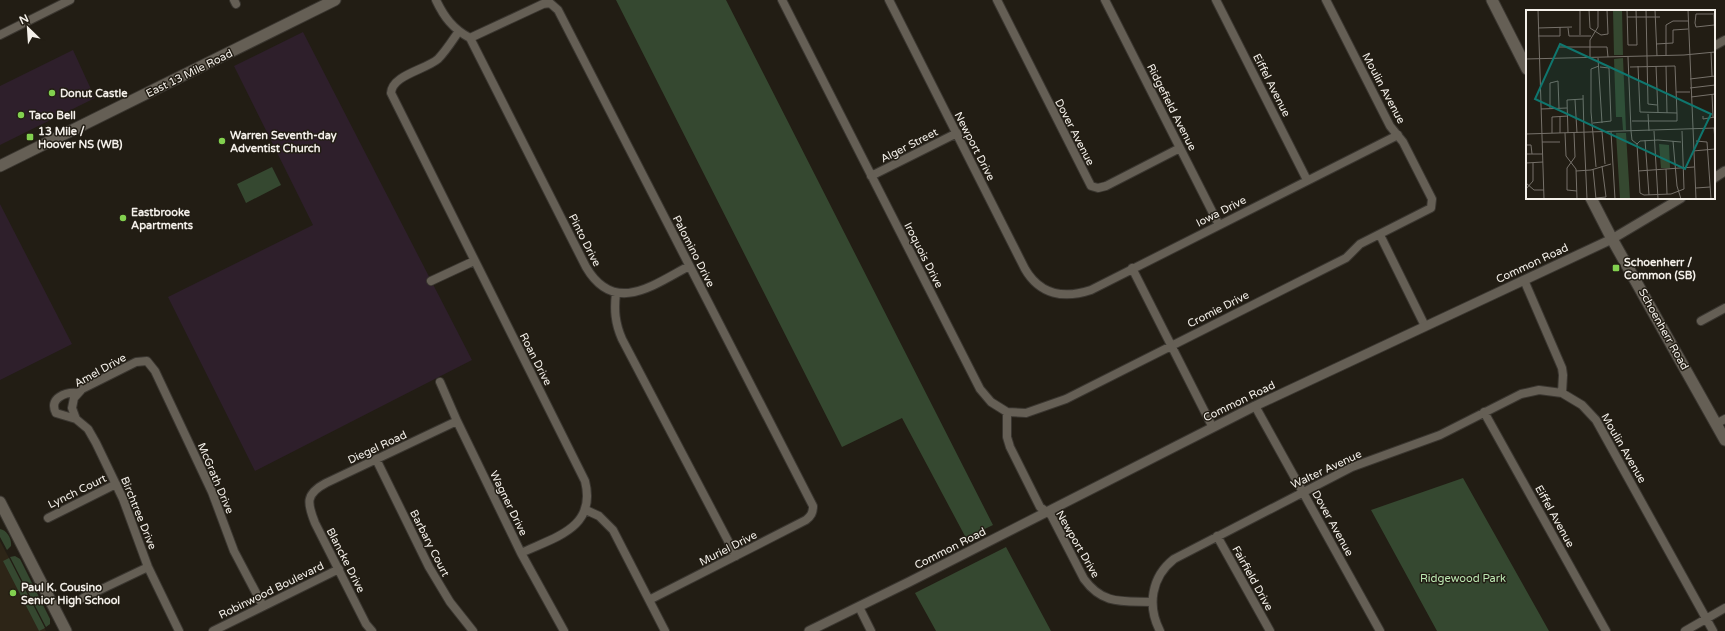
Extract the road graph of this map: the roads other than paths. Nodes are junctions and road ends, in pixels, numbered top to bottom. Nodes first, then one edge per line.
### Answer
1 (70, 0) edge
2 (335, 0) edge
3 (436, 0) edge
4 (782, 0) edge
5 (889, 0) edge
6 (996, 0) edge
7 (1105, 0) edge
8 (1216, 0) edge
9 (1326, 0) edge
10 (1492, 0) edge
11 (459, 31) junction
12 (0, 35) edge
13 (470, 38) junction
14 (1725, 40) edge
15 (1715, 45) edge
16 (1526, 66) edge
17 (957, 133) junction
18 (1398, 135) junction
19 (1180, 148) junction
20 (0, 166) edge
21 (1725, 172) edge
22 (871, 176) junction
23 (1715, 177) edge
24 (1307, 180) junction
25 (1592, 199) edge
26 (1680, 199) edge
27 (1432, 207) joint
28 (1218, 225) junction
29 (1380, 235) junction
30 (1612, 239) junction
31 (474, 261) junction
32 (689, 266) junction
33 (1132, 268) junction
34 (1524, 280) junction
35 (431, 281) dead end
36 (1052, 292) joint
37 (616, 293) junction
38 (1725, 308) edge
39 (1701, 321) dead end
40 (1425, 326) junction
41 (1172, 346) junction
42 (147, 361) joint
43 (440, 382) dead end
44 (77, 393) junction
45 (1562, 393) junction
46 (1255, 406) junction
47 (72, 408) joint
48 (1007, 412) junction
49 (1484, 412) junction
50 (76, 419) junction
51 (457, 421) junction
52 (1721, 421) edge
53 (1212, 426) junction
54 (1725, 440) edge
55 (376, 459) junction
56 (116, 484) junction
57 (1303, 492) junction
58 (310, 497) joint
59 (0, 502) edge
60 (586, 510) junction
61 (814, 511) joint
62 (1046, 512) junction
63 (48, 518) dead end
64 (1217, 536) junction
65 (521, 554) junction
66 (736, 556) junction
67 (148, 567) junction
68 (339, 569) junction
69 (83, 598) dead end
70 (649, 600) junction
71 (1152, 602) junction
72 (262, 606) junction
73 (859, 607) junction
74 (1725, 608) edge
75 (1706, 619) junction
76 (66, 631) edge
77 (179, 631) edge
78 (213, 631) edge
79 (372, 631) edge
80 (473, 631) edge
81 (564, 631) edge
82 (665, 631) edge
83 (809, 631) edge
84 (871, 631) edge
85 (1160, 631) edge
86 (1270, 631) edge
87 (1380, 631) edge
88 (1606, 631) edge
89 (1685, 631) edge
90 (1713, 631) edge

1 - 12 street
2 - 20 main road, East 13 Mile Road
3 - 11 street
4 - 22 street, Iroquois Drive
5 - 17 street, Newport Drive
6 - 19 street, Dover Avenue
7 - 19 street, Ridgefield Avenue
8 - 24 street, Eiffel Avenue
9 - 18 street, Moulin Avenue
10 - 16 main road
11 - 13 street
11 - 31 street, Roan Drive
13 - 32 street, Palomino Drive
13 - 37 street, Pinto Drive
14 - 15 street
17 - 22 street, Alger Street
17 - 36 street, Newport Drive
18 - 24 street, Iowa Drive
18 - 27 street, Moulin Avenue
19 - 28 street, Ridgefield Avenue
21 - 23 street
22 - 48 street, Iroquois Drive
24 - 28 street, Iowa Drive
25 - 30 main road, Schoenherr Road
26 - 30 street, Common Road
27 - 29 street, Cromie Drive
28 - 33 street, Iowa Drive
29 - 40 street
29 - 41 street, Cromie Drive
30 - 34 street, Common Road
30 - 52 main road, Schoenherr Road
31 - 35 street
31 - 60 street, Roan Drive
32 - 37 street
32 - 61 street, Palomino Drive
33 - 36 street, Iowa Drive
33 - 41 street
34 - 40 street, Common Road
34 - 45 street
37 - 66 street
38 - 39 street
40 - 46 street, Common Road
41 - 48 street, Cromie Drive
41 - 53 street
42 - 44 street, Amel Drive
42 - 72 street, McGrath Drive
43 - 51 street, Wagner Drive
44 - 47 street, Amel Drive
44 - 50 street
45 - 49 street, Walter Avenue
45 - 75 street, Moulin Avenue
46 - 53 street, Common Road
46 - 57 street, Dover Avenue
47 - 50 street, Birchtree Drive
48 - 62 street
49 - 57 street, Walter Avenue
49 - 88 street, Eiffel Avenue
50 - 56 street, Birchtree Drive
51 - 55 street, Diegel Road
51 - 65 street, Wagner Drive
52 - 54 main road, Schoenherr Road
53 - 62 street, Common Road
55 - 58 street, Diegel Road
55 - 80 street, Barbary Court
56 - 63 street, Lynch Court
56 - 67 street, Birchtree Drive
57 - 64 street, Walter Avenue
57 - 87 street, Dover Avenue
58 - 68 street, Blancke Drive
59 - 76 main road
60 - 65 street
60 - 70 street
61 - 66 street, Muriel Drive
62 - 71 street, Newport Drive
62 - 73 street, Common Road
64 - 71 street, Walter Avenue
64 - 86 street, Fairfield Drive
65 - 81 street, Wagner Drive
66 - 70 street, Muriel Drive
67 - 69 street
67 - 77 street, Birchtree Drive
68 - 72 street, Robinwood Boulevard
68 - 79 street, Blancke Drive
70 - 82 street
71 - 85 street
72 - 78 street, Robinwood Boulevard
73 - 83 street, Common Road
73 - 84 street
74 - 75 street
75 - 89 street
75 - 90 street, Moulin Avenue

